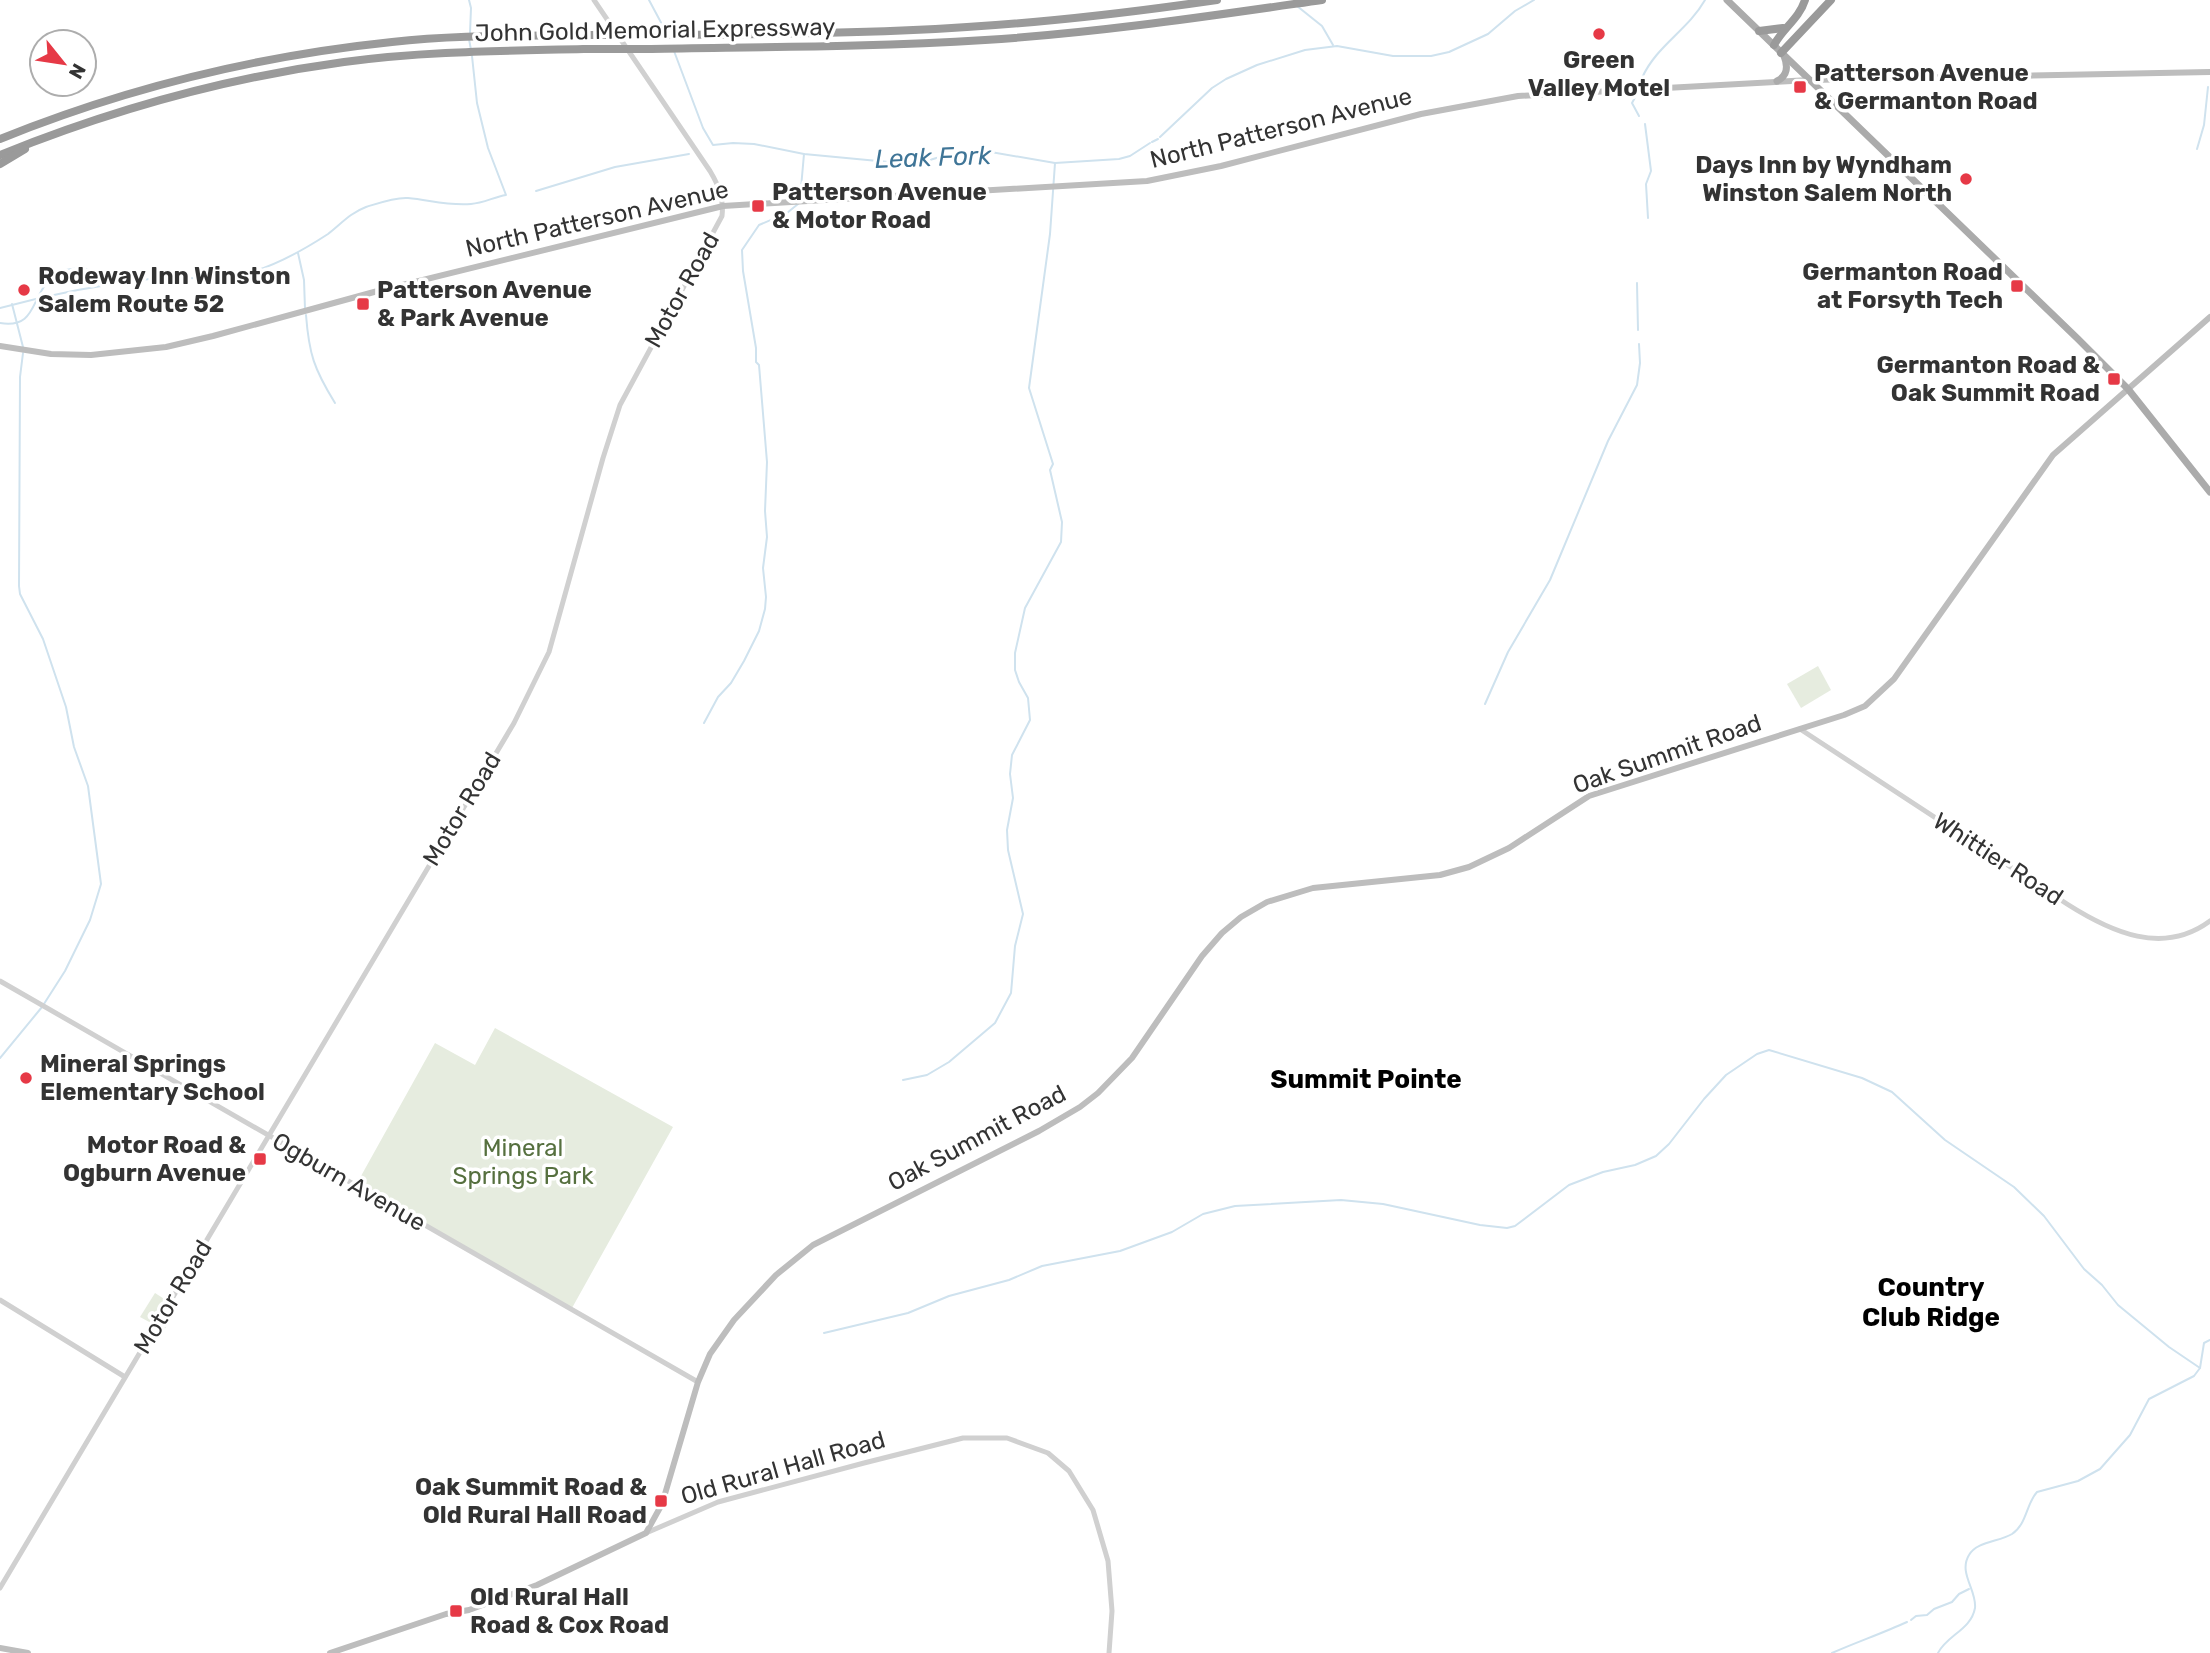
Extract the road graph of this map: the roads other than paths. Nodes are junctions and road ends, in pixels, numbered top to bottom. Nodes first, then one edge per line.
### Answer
1 (594, 0) edge
2 (1217, 0) edge
3 (1322, 0) edge
4 (1727, 0) edge
5 (1805, 0) edge
6 (1831, 0) edge
7 (1786, 27) junction
8 (1759, 31) junction
9 (1774, 46) junction
10 (1782, 54) junction
11 (2210, 72) edge
12 (1810, 80) junction
13 (1777, 82) junction
14 (49, 135) junction
15 (0, 137) edge
16 (0, 155) edge
17 (0, 164) edge
18 (723, 206) junction
19 (2210, 317) edge
20 (0, 346) edge
21 (2128, 389) junction
22 (2210, 492) edge
23 (1800, 729) junction
24 (2210, 921) edge
25 (0, 981) edge
26 (268, 1136) junction
27 (0, 1300) edge
28 (125, 1377) junction
29 (698, 1382) junction
30 (646, 1533) junction
31 (0, 1588) edge
32 (0, 1648) edge
33 (28, 1653) edge
34 (330, 1653) edge
35 (1109, 1653) edge

1 - 18 street, Motor Road
2 - 15 highway, John Gold Memorial Expressway, bridge
3 - 14 highway, John Gold Memorial Expressway, bridge
4 - 8 main road
5 - 7 highway
6 - 10 highway
7 - 8 highway
7 - 9 highway
8 - 9 main road
9 - 10 main road
10 - 12 main road
10 - 13 main road
11 - 12 main road, North Patterson Avenue
12 - 13 main road, North Patterson Avenue
12 - 21 main road
13 - 18 main road, North Patterson Avenue
14 - 16 highway, John Gold Memorial Expressway
14 - 17 highway
18 - 20 main road, North Patterson Avenue
18 - 26 street, Motor Road
19 - 21 main road, Oak Summit Road
21 - 22 main road
21 - 23 main road, Oak Summit Road
23 - 24 street, Whittier Road
23 - 29 main road, Oak Summit Road
25 - 26 street, Ogburn Avenue
26 - 28 street, Motor Road
26 - 29 street, Ogburn Avenue
27 - 28 street
28 - 31 street, Motor Road
29 - 30 main road, Oak Summit Road
30 - 34 main road, Old Rural Hall Road
30 - 35 street, Old Rural Hall Road
32 - 33 main road

